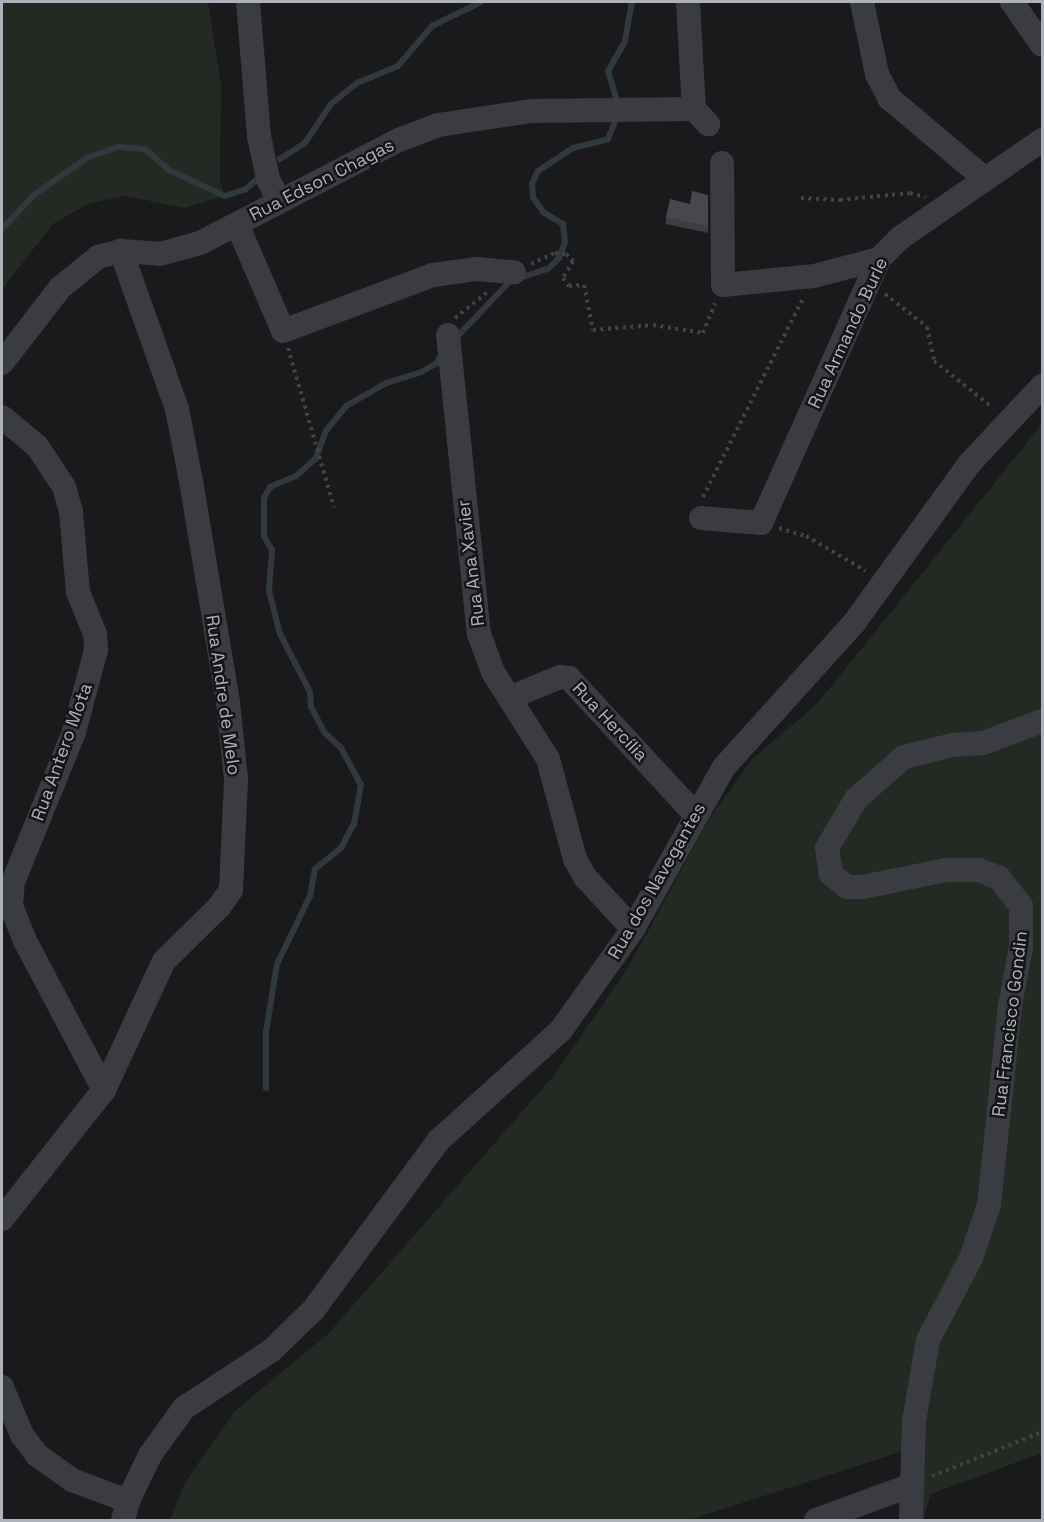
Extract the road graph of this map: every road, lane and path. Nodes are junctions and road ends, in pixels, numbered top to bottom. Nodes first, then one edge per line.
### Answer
1 (248, 2) edge
2 (688, 2) edge
3 (862, 2) edge
4 (1012, 2) edge
5 (1042, 45) edge
6 (1042, 140) edge
7 (722, 163) dead end
8 (984, 178) junction
9 (910, 193) dead end
10 (801, 198) dead end
11 (279, 201) junction
12 (237, 224) junction
13 (122, 251) junction
14 (560, 253) dead end
15 (879, 259) junction
16 (514, 272) dead end
17 (814, 276) junction
18 (869, 281) junction
19 (723, 285) junction
20 (283, 331) junction
21 (448, 340) dead end
22 (2, 363) edge
23 (1042, 386) edge
24 (2, 417) edge
25 (1008, 420) junction
26 (334, 507) dead end
27 (701, 518) joint
28 (761, 523) junction
29 (884, 585) junction
30 (509, 698) junction
31 (1042, 721) edge
32 (695, 814) junction
33 (633, 929) junction
34 (104, 1090) junction
35 (2, 1219) edge
36 (2, 1387) edge
37 (1042, 1432) edge
38 (912, 1485) junction
39 (126, 1511) edge
40 (816, 1521) edge
41 (911, 1521) edge

1 - 11 street
2 - 11 street, Rua Edson Chagas
3 - 8 street
4 - 5 street
6 - 8 street, Rua Armando Burle
7 - 19 street
8 - 15 street, Rua Armando Burle
9 - 10 path
11 - 12 street, Rua Edson Chagas
12 - 13 street, Rua Edson Chagas
12 - 20 street
13 - 22 street, Rua Edson Chagas
13 - 34 street, Rua Andre de Melo
14 - 19 path
15 - 17 street
15 - 18 street, Rua Armando Burle
16 - 20 street
17 - 19 street
17 - 27 path
18 - 25 path
18 - 28 street, Rua Armando Burle
20 - 26 path
21 - 30 street, Rua Ana Xavier
23 - 25 street, Rua dos Navegantes
24 - 34 street, Rua Antero Mota
25 - 29 street, Rua dos Navegantes
27 - 28 street
28 - 29 path
29 - 32 street, Rua dos Navegantes
30 - 32 street, Rua Hercília
30 - 33 street, Rua Ana Xavier
31 - 38 street, Rua Francisco Gondin
32 - 33 street, Rua dos Navegantes
33 - 39 street, Rua dos Navegantes
34 - 35 street, Rua Andre de Melo
36 - 39 street
37 - 38 path
38 - 40 street
38 - 41 street, Rua Francisco Gondin

